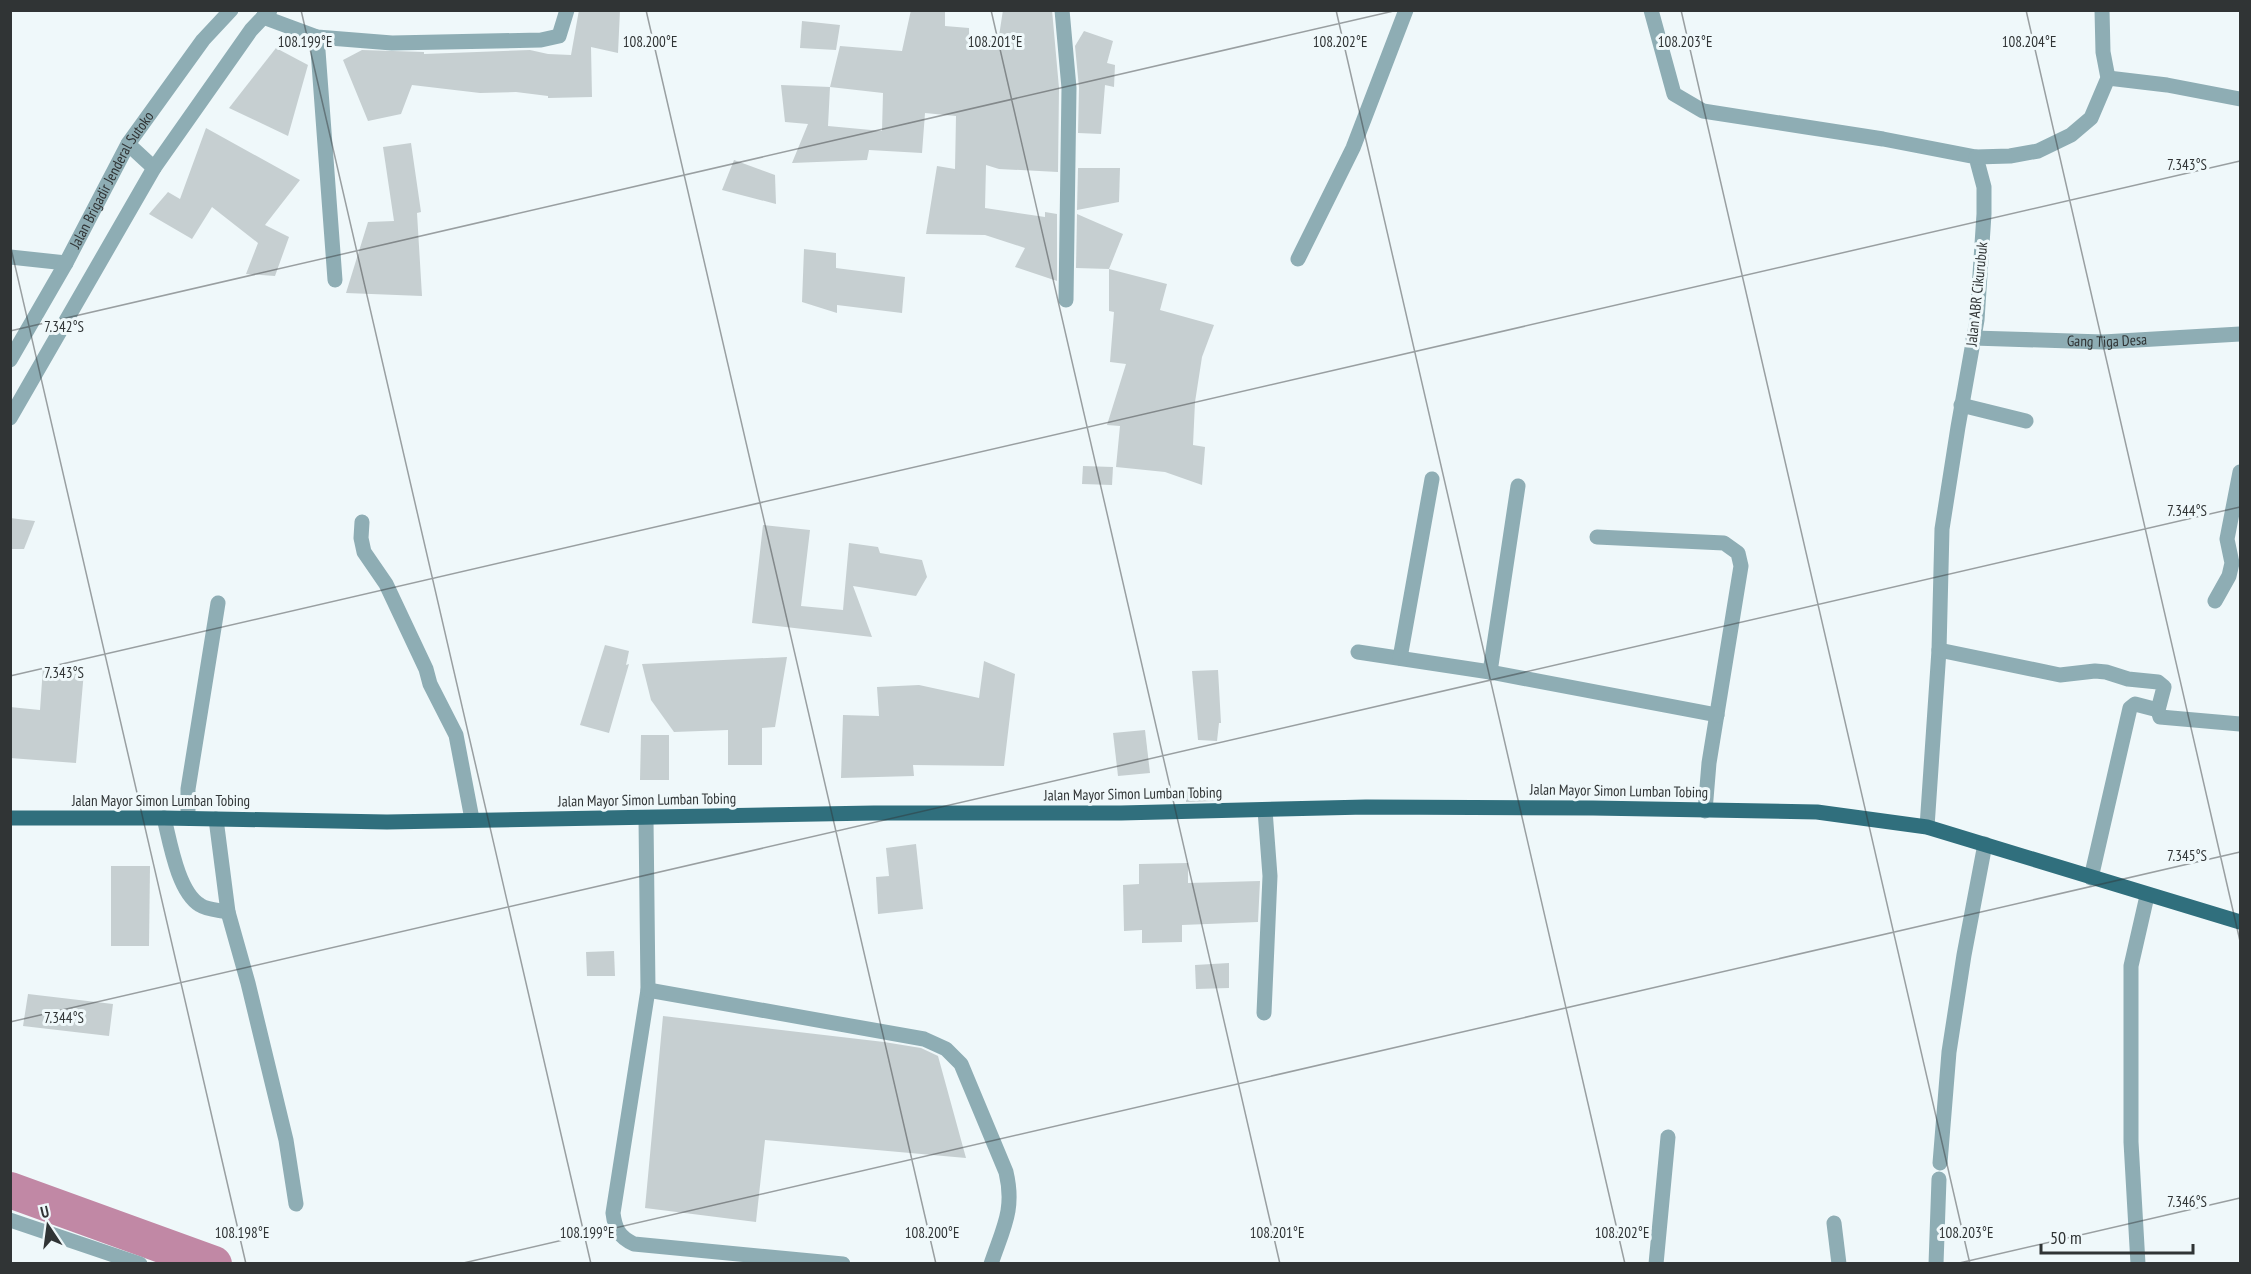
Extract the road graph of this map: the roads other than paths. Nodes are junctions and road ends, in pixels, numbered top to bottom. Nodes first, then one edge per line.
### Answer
1 (231, 10) edge
2 (567, 10) edge
3 (1062, 10) edge
4 (1406, 10) edge
5 (1651, 10) edge
6 (2102, 10) edge
7 (267, 14) edge
8 (317, 37) junction
9 (2108, 78) junction
10 (2241, 99) edge
11 (128, 144) junction
12 (1976, 157) junction
13 (154, 168) junction
14 (10, 257) edge
15 (1298, 259) dead end
16 (66, 263) junction
17 (335, 280) dead end
18 (1066, 300) dead end
19 (2241, 334) edge
20 (1973, 338) junction
21 (10, 360) edge
22 (1962, 405) junction
23 (10, 418) edge
24 (2026, 421) dead end
25 (2241, 472) edge
26 (1432, 479) dead end
27 (1518, 486) dead end
28 (362, 522) dead end
29 (1597, 537) dead end
30 (2216, 601) dead end
31 (218, 603) dead end
32 (1939, 650) junction
33 (1358, 652) dead end
34 (1400, 658) junction
35 (1490, 672) junction
36 (2158, 710) junction
37 (1717, 715) junction
38 (2241, 724) edge
39 (1265, 810) junction
40 (1705, 811) junction
41 (10, 818) edge
42 (164, 818) junction
43 (188, 818) junction
44 (216, 819) junction
45 (472, 819) junction
46 (646, 819) junction
47 (1927, 827) junction
48 (1984, 844) junction
49 (2091, 878) junction
50 (2147, 896) junction
51 (228, 912) junction
52 (2241, 922) edge
53 (648, 990) junction
54 (1264, 1013) dead end
55 (1668, 1137) dead end
56 (1940, 1163) dead end
57 (1939, 1179) dead end
58 (296, 1204) dead end
59 (10, 1220) edge
60 (1834, 1223) dead end
61 (140, 1263) edge
62 (843, 1263) edge
63 (991, 1263) edge
64 (1656, 1263) edge
65 (1839, 1263) edge
66 (1936, 1263) edge
67 (2138, 1263) edge

1 - 11 street, Jalan Brigadir Jenderal Sutoko
2 - 8 street
3 - 18 street
4 - 15 street
5 - 12 street
6 - 9 street
7 - 8 street
7 - 13 street
8 - 17 street
9 - 10 street
9 - 12 street
11 - 13 street
11 - 16 street, Jalan Brigadir Jenderal Sutoko
12 - 20 street, Jalan ABR Cikurubuk
13 - 23 street
14 - 16 street
16 - 21 street, Jalan Brigadir Jenderal Sutoko
19 - 20 street, Gang Tiga Desa
20 - 22 street, Jalan ABR Cikurubuk
22 - 24 street
22 - 32 street, Jalan ABR Cikurubuk
25 - 30 street
26 - 34 street
27 - 35 street
28 - 45 street
29 - 37 street
31 - 43 street
32 - 36 street
32 - 47 street, Jalan ABR Cikurubuk
33 - 34 street
34 - 35 street
35 - 37 street
36 - 38 street
36 - 49 street
37 - 40 street
39 - 40 main road, Jalan Mayor Simon Lumban Tobing
39 - 46 main road, Jalan Mayor Simon Lumban Tobing
39 - 54 street
40 - 47 main road, Jalan Mayor Simon Lumban Tobing
41 - 42 main road, Jalan Mayor Simon Lumban Tobing
42 - 43 main road, Jalan Mayor Simon Lumban Tobing
42 - 51 street
43 - 44 main road, Jalan Mayor Simon Lumban Tobing
44 - 45 main road, Jalan Mayor Simon Lumban Tobing
44 - 51 street
45 - 46 main road, Jalan Mayor Simon Lumban Tobing
46 - 53 street
47 - 48 main road, Jalan Mayor Simon Lumban Tobing
48 - 49 main road, Jalan Mayor Simon Lumban Tobing
48 - 56 street
49 - 50 main road, Jalan Mayor Simon Lumban Tobing
50 - 52 main road, Jalan Mayor Simon Lumban Tobing
50 - 67 street
51 - 58 street
53 - 62 street
53 - 63 street
55 - 64 street
57 - 66 street
59 - 61 street
60 - 65 street

